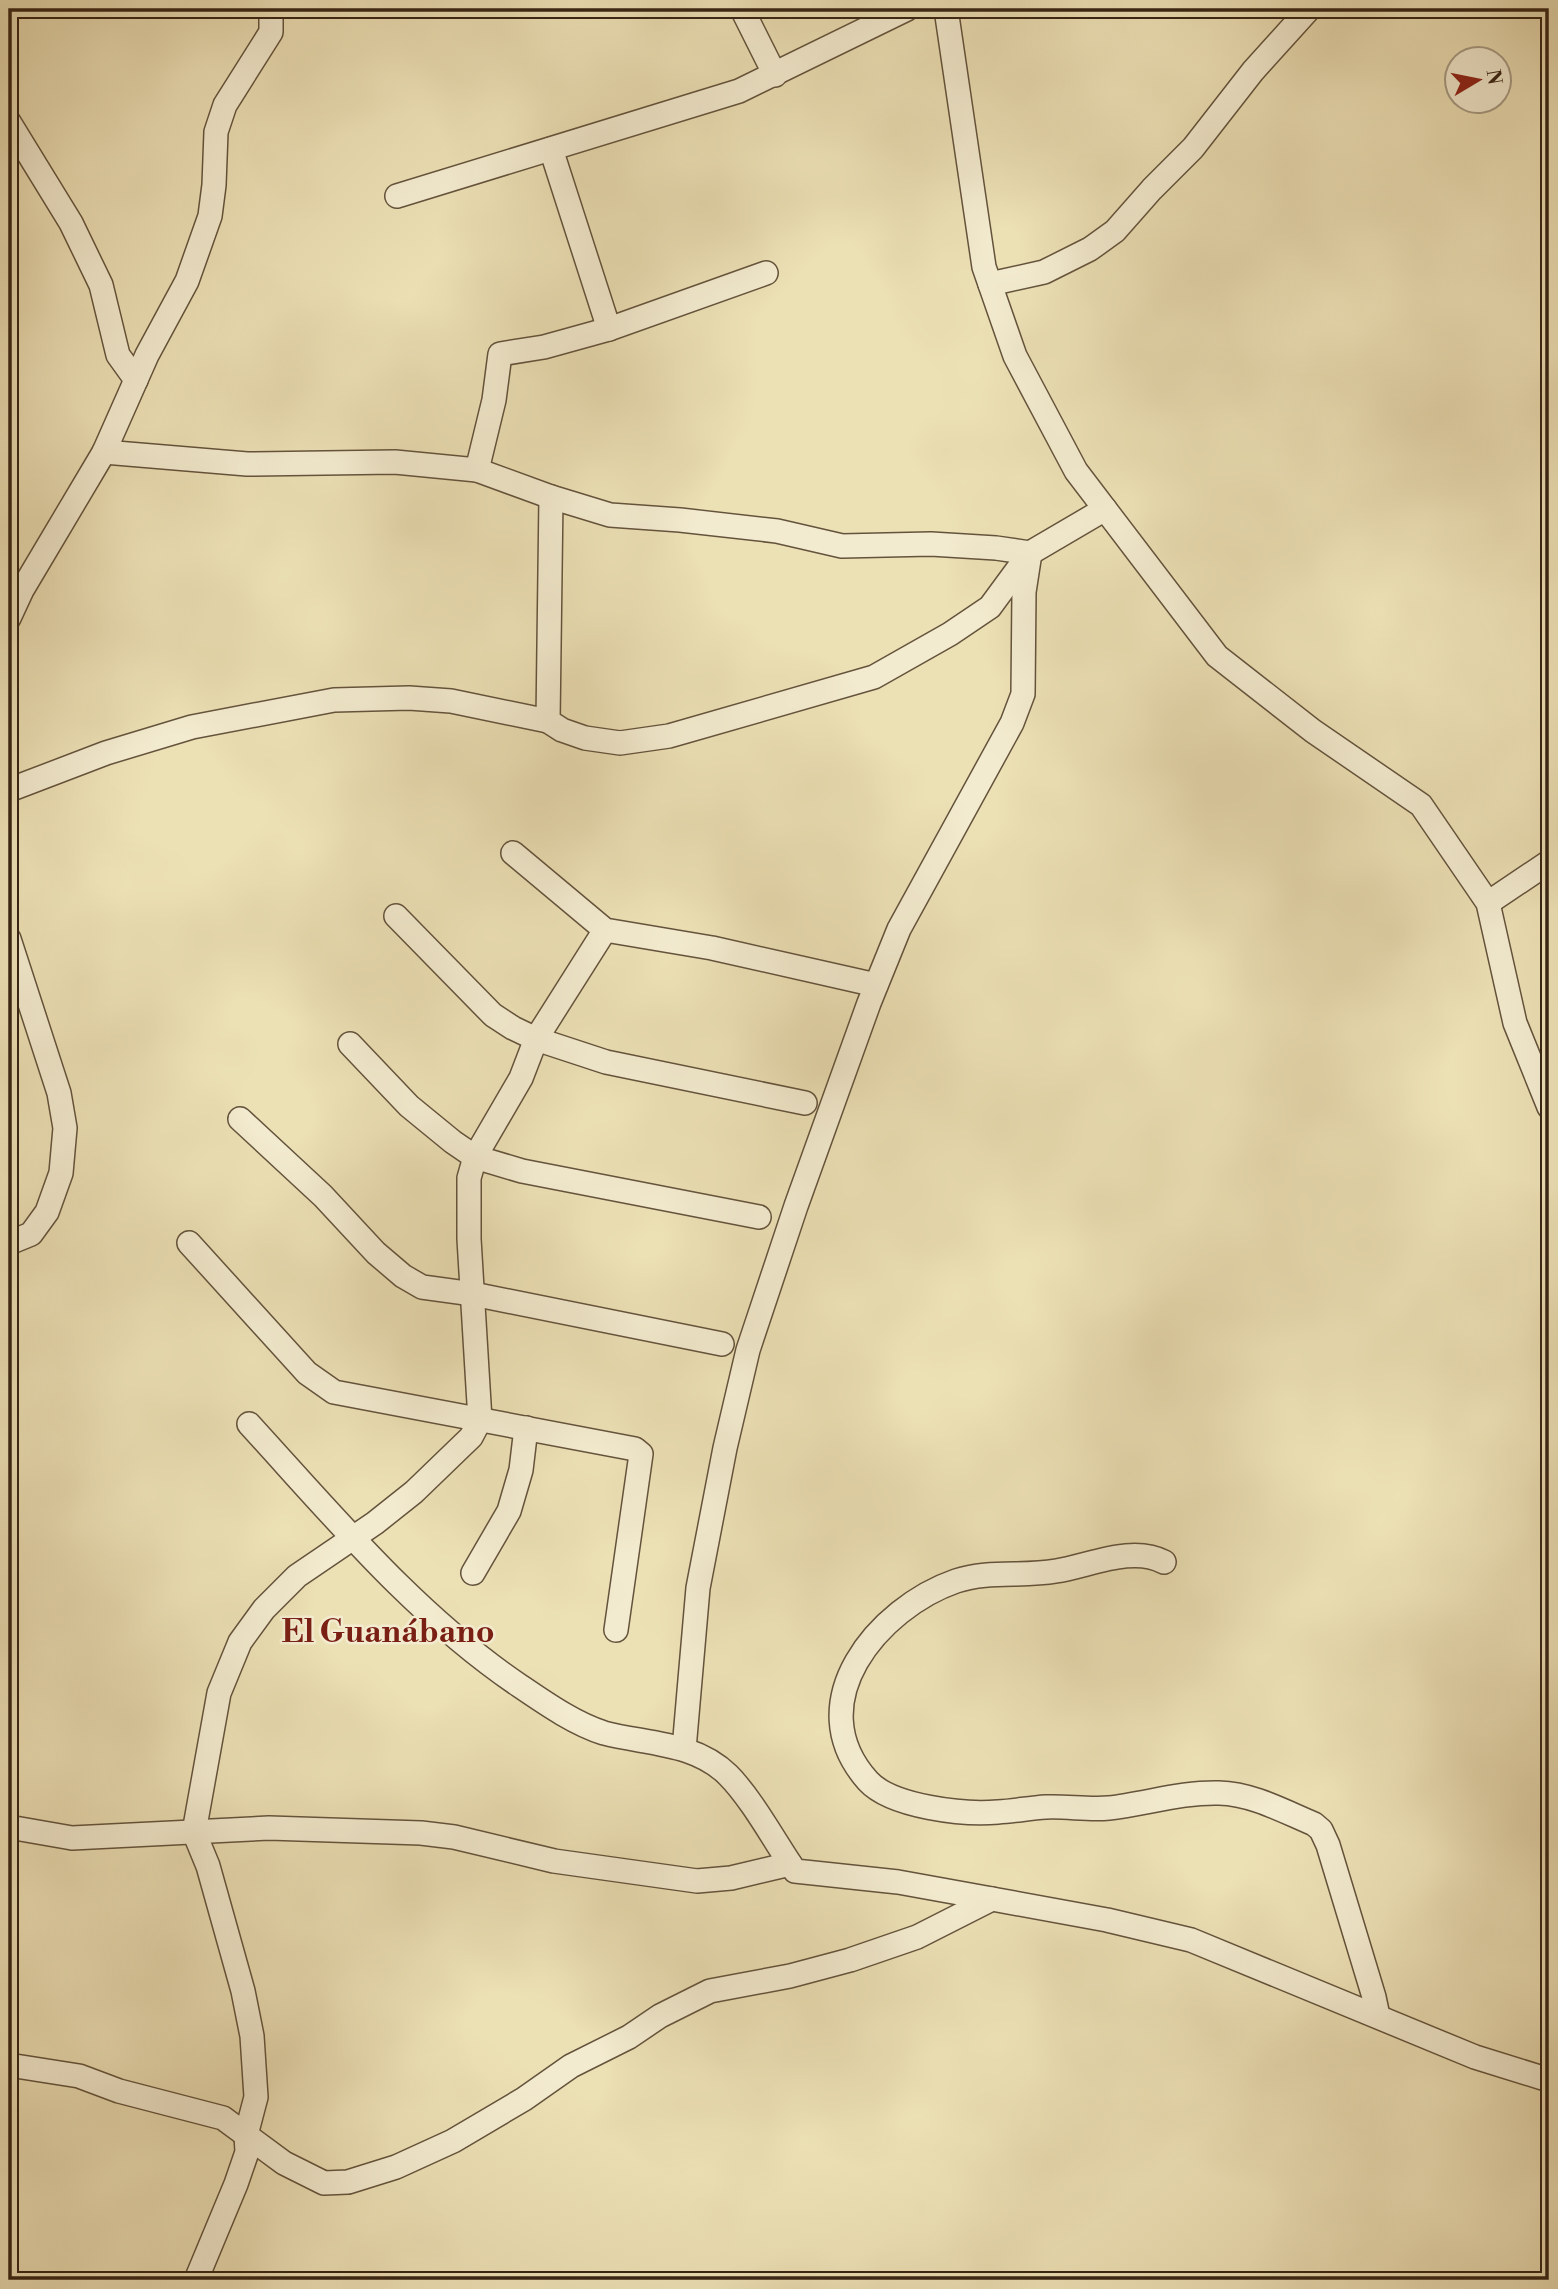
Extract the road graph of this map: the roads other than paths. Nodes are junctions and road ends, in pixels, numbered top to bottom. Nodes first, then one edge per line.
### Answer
1 (271, 9) edge
2 (743, 9) edge
3 (907, 9) edge
4 (946, 9) edge
5 (1309, 9) edge
6 (775, 75) junction
7 (9, 122) edge
8 (551, 149) junction
9 (397, 196) dead end
10 (766, 273) dead end
11 (990, 284) junction
12 (609, 329) junction
13 (136, 380) junction
14 (104, 452) junction
15 (477, 470) junction
16 (551, 497) junction
17 (1105, 509) junction
18 (1030, 553) junction
19 (9, 618) edge
20 (548, 721) junction
21 (9, 790) edge
22 (513, 853) dead end
23 (1549, 862) edge
24 (1488, 903) junction
25 (396, 916) dead end
26 (605, 930) junction
27 (9, 939) edge
28 (876, 985) junction
29 (536, 1039) junction
30 (350, 1044) dead end
31 (1541, 1061) edge
32 (805, 1103) dead end
33 (1549, 1107) edge
34 (240, 1119) dead end
35 (475, 1157) junction
36 (759, 1217) dead end
37 (9, 1243) edge
38 (189, 1243) dead end
39 (473, 1294) junction
40 (722, 1344) dead end
41 (480, 1420) junction
42 (249, 1424) dead end
43 (526, 1427) junction
44 (353, 1538) junction
45 (1164, 1562) dead end
46 (473, 1573) dead end
47 (616, 1630) dead end
48 (684, 1749) junction
49 (9, 1827) edge
50 (194, 1832) junction
51 (790, 1864) junction
52 (992, 1899) junction
53 (1378, 2017) junction
54 (9, 2065) edge
55 (1549, 2080) edge
56 (246, 2135) junction
57 (196, 2280) edge

1 - 13 street
2 - 6 street
3 - 6 street
4 - 11 street
5 - 11 street
6 - 8 street
7 - 13 street
8 - 9 street
8 - 12 street
10 - 12 street
11 - 17 street
12 - 15 street
13 - 14 street
14 - 15 street
14 - 19 street
15 - 16 street
16 - 18 street
16 - 20 street
17 - 18 street
17 - 24 street
18 - 20 street
18 - 28 street
20 - 21 street
22 - 26 street
23 - 24 street
24 - 31 street
25 - 29 street
26 - 28 street
26 - 29 street
27 - 37 street
28 - 48 street
29 - 32 street
29 - 35 street
30 - 35 street
31 - 33 street
34 - 39 street
35 - 36 street
35 - 39 street
38 - 41 street
39 - 40 street
39 - 41 street
41 - 43 street
41 - 44 street
42 - 44 street
43 - 46 street
43 - 47 street
44 - 48 street
44 - 50 street
45 - 53 street
48 - 51 street
49 - 50 street
50 - 51 street
50 - 56 street
51 - 52 street
52 - 53 street
52 - 56 street
53 - 55 street
54 - 56 street
56 - 57 street

